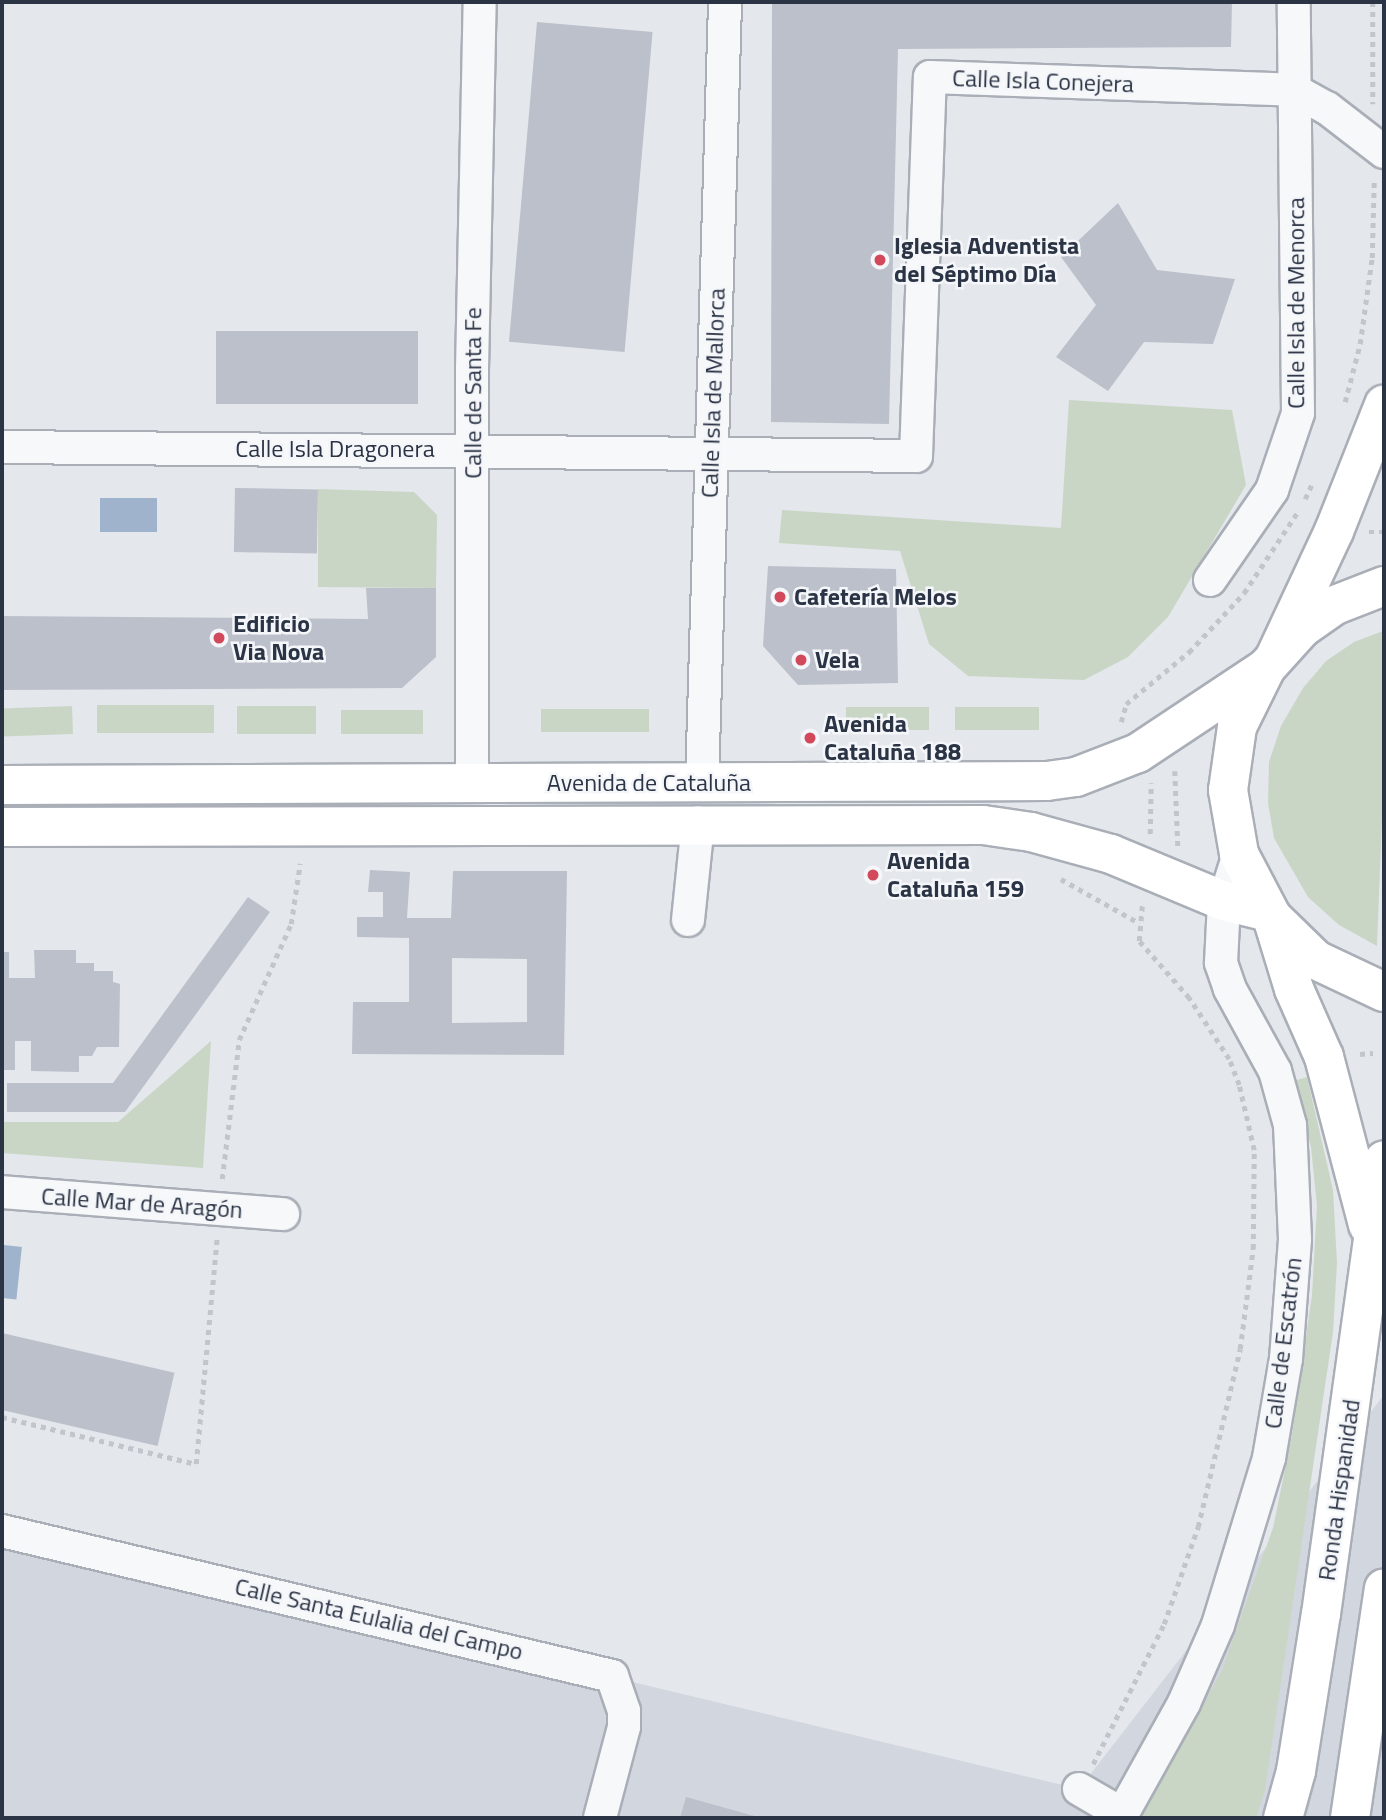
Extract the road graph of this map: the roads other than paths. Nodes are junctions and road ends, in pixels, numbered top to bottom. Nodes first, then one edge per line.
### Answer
1 (480, 2) edge
2 (725, 2) edge
3 (1294, 2) edge
4 (1294, 90) junction
5 (1379, 147) edge
6 (1384, 405) edge
7 (2, 447) edge
8 (472, 450) junction
9 (710, 453) junction
10 (1210, 580) dead end
11 (1384, 586) edge
12 (1270, 663) junction
13 (702, 783) junction
14 (2, 785) edge
15 (472, 785) junction
16 (698, 823) junction
17 (2, 827) edge
18 (1239, 855) junction
19 (1224, 901) junction
20 (1270, 915) junction
21 (688, 920) dead end
22 (1384, 992) edge
23 (1384, 1160) edge
24 (2, 1192) edge
25 (283, 1214) dead end
26 (1372, 1244) junction
27 (2, 1531) edge
28 (1384, 1588) edge
29 (1079, 1789) road end
30 (1353, 1810) edge
31 (1121, 1816) edge
32 (600, 1818) edge
33 (1283, 1818) edge

1 - 8 street, Calle de Santa Fe
2 - 9 street, Calle Isla de Mallorca
3 - 4 street, Calle Isla de Menorca
4 - 5 street, Calle Isla Conejera
4 - 9 street, Calle Isla Conejera
4 - 10 street, Calle Isla de Menorca
6 - 12 main road
7 - 8 street, Calle Isla Dragonera
8 - 9 street, Calle Isla Dragonera
8 - 15 street, Calle de Santa Fe
9 - 13 street, Calle Isla de Mallorca
11 - 12 main road, Avenida de Cataluña
12 - 13 main road, Avenida de Cataluña
12 - 18 main road, Avenida de Cataluña
13 - 15 main road, Avenida de Cataluña
14 - 15 main road, Avenida de Cataluña
16 - 17 main road, Avenida de Cataluña
16 - 19 main road, Avenida de Cataluña
16 - 21 street
18 - 19 street, Calle de Escatrón
18 - 20 main road, Avenida de Cataluña
19 - 20 main road, Avenida de Cataluña
19 - 31 street, Calle de Escatrón
20 - 22 main road, Avenida de Cataluña
20 - 26 main road
23 - 26 main road, Ronda Hispanidad
24 - 25 street, Calle Mar de Aragón
26 - 33 main road, Ronda Hispanidad
27 - 32 street, Calle Santa Eulalia del Campo
28 - 30 main road
29 - 31 street

